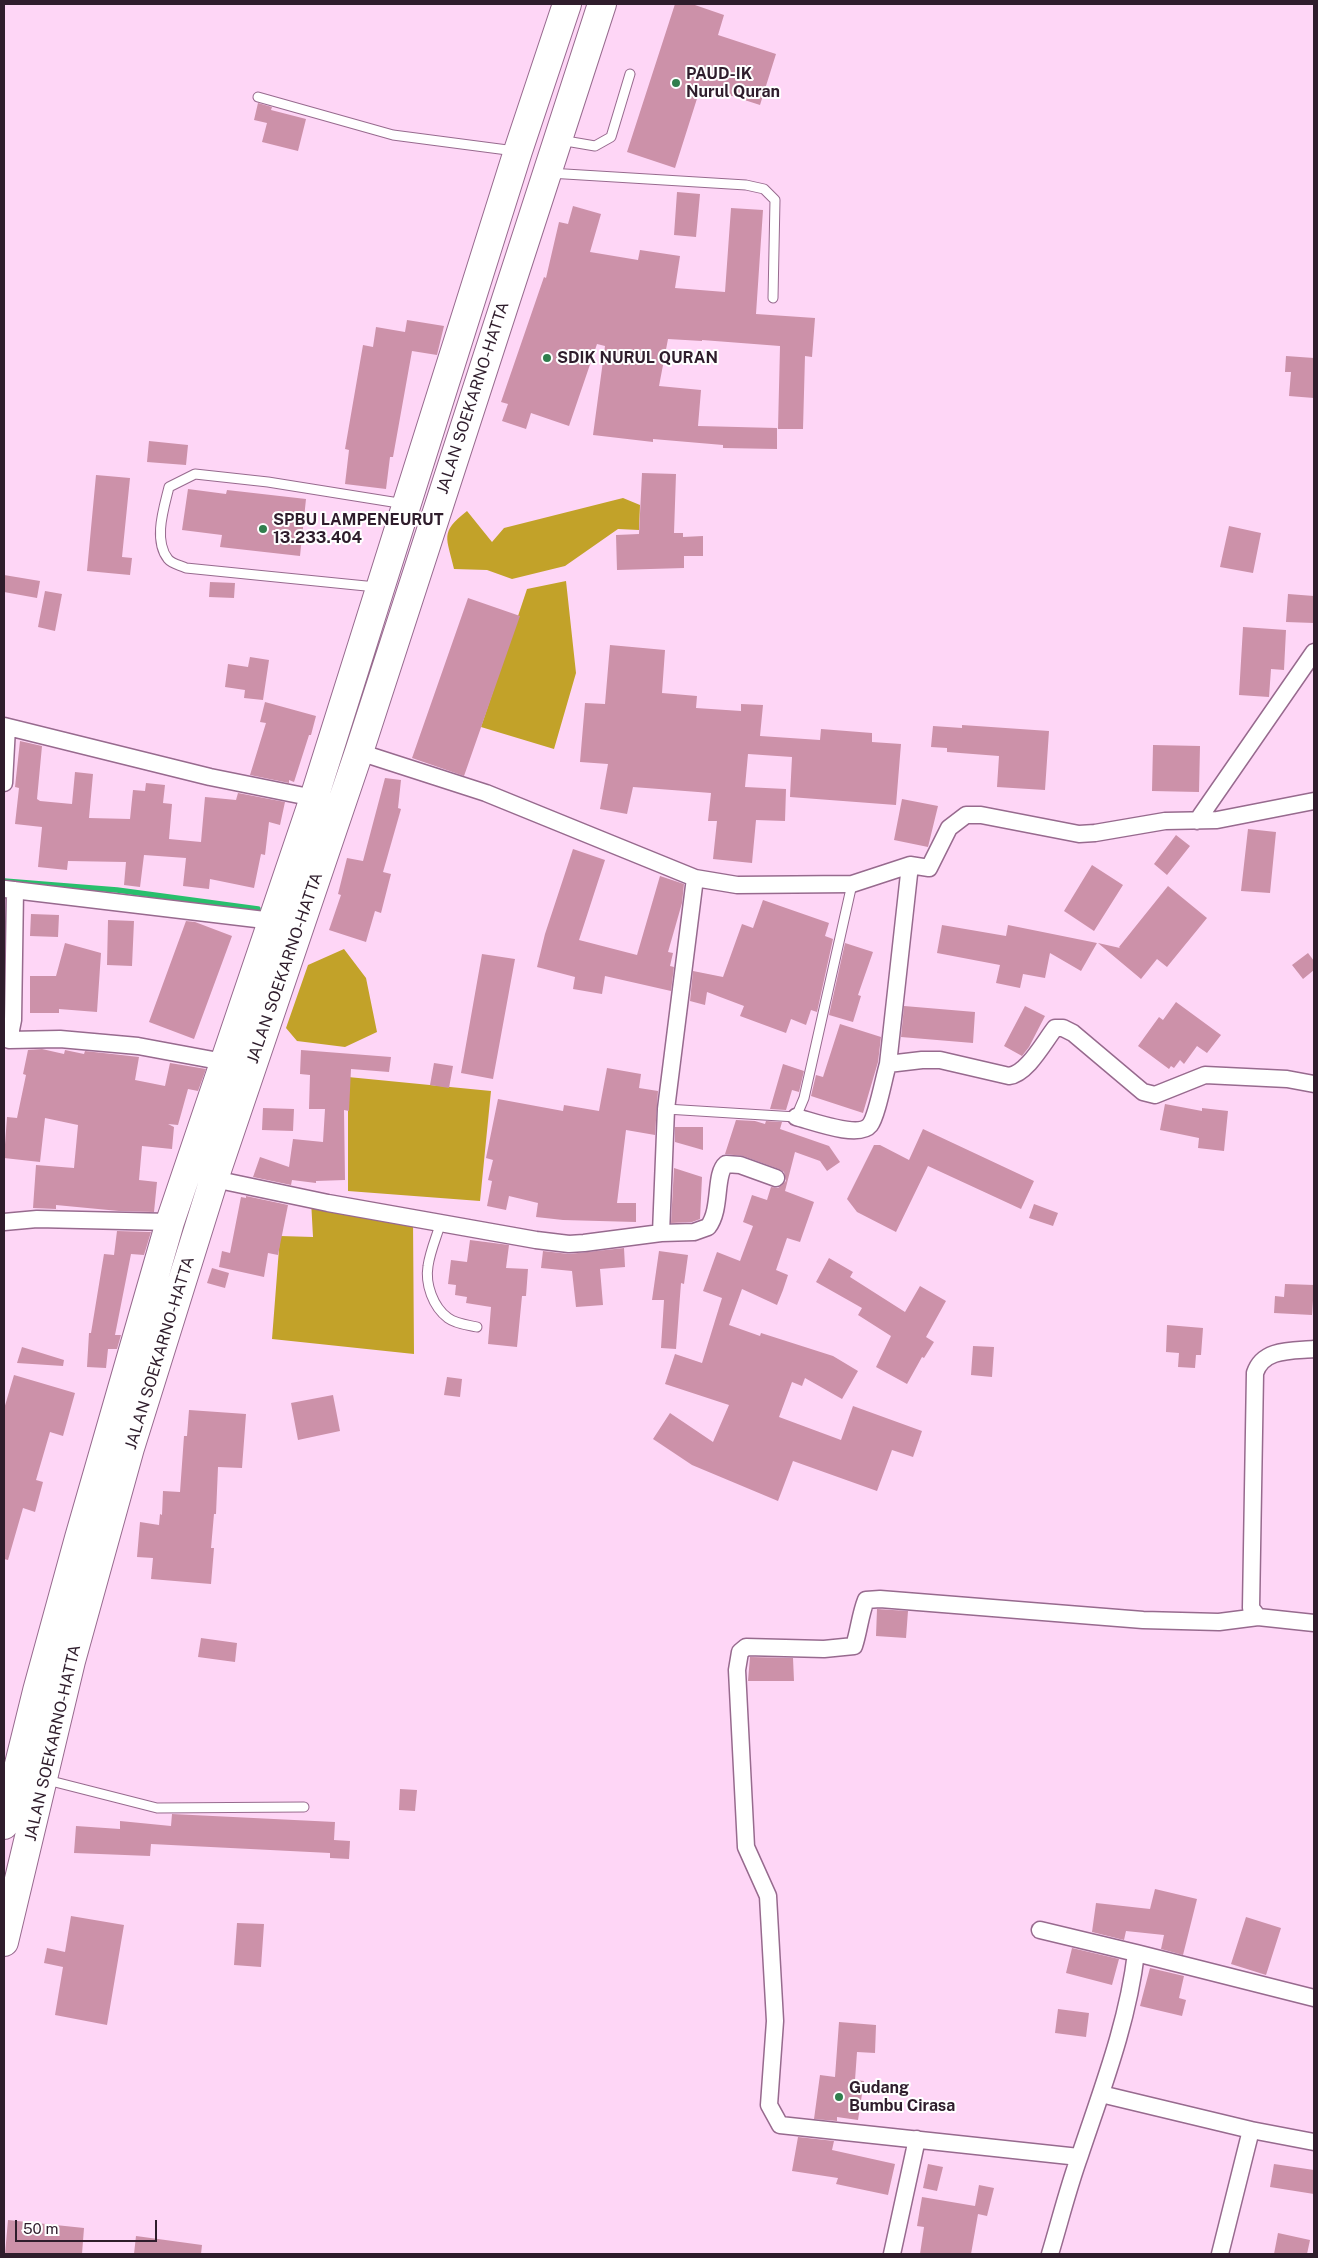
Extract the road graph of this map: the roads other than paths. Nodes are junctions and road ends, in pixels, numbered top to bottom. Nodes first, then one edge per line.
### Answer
1 (567, 4) edge
2 (602, 4) edge
3 (630, 74) dead end
4 (258, 97) dead end
5 (557, 139) junction
6 (518, 151) junction
7 (546, 173) junction
8 (486, 250) junction
9 (518, 261) junction
10 (773, 298) dead end
11 (406, 504) junction
12 (379, 588) junction
13 (1314, 652) edge
14 (6, 726) edge
15 (359, 752) junction
16 (4, 783) edge
17 (314, 798) junction
18 (1314, 801) edge
19 (1197, 821) junction
20 (910, 865) junction
21 (695, 878) junction
22 (852, 884) junction
23 (283, 886) junction
24 (9, 889) edge
25 (309, 899) junction
26 (273, 921) junction
27 (6, 1040) edge
28 (224, 1062) junction
29 (888, 1064) junction
30 (1314, 1084) edge
31 (666, 1109) junction
32 (796, 1117) junction
33 (776, 1178) dead end
34 (214, 1179) junction
35 (4, 1222) edge
36 (170, 1222) junction
37 (440, 1224) junction
38 (661, 1233) junction
39 (477, 1327) dead end
40 (1314, 1349) edge
41 (1258, 1617) junction
42 (1314, 1623) edge
43 (44, 1779) junction
44 (304, 1807) dead end
45 (4, 1825) edge
46 (7, 1930) edge
47 (1040, 1930) dead end
48 (1136, 1953) junction
49 (1314, 1998) edge
50 (1101, 2094) junction
51 (1252, 2130) junction
52 (917, 2139) junction
53 (1314, 2142) edge
54 (1079, 2157) junction
55 (892, 2254) edge
56 (1050, 2254) edge
57 (1220, 2254) edge

1 - 6 highway, JALAN SOEKARNO-HATTA
2 - 5 highway, JALAN SOEKARNO-HATTA
3 - 5 lane
4 - 6 lane
5 - 7 highway, JALAN SOEKARNO-HATTA
6 - 8 highway, JALAN SOEKARNO-HATTA
7 - 9 highway, JALAN SOEKARNO-HATTA
7 - 10 lane
8 - 9 highway
8 - 11 highway, JALAN SOEKARNO-HATTA
9 - 15 highway, JALAN SOEKARNO-HATTA
11 - 12 highway, JALAN SOEKARNO-HATTA
11 - 12 lane
12 - 17 highway, JALAN SOEKARNO-HATTA
13 - 19 street
14 - 16 street
14 - 17 street
15 - 21 street
15 - 25 highway, JALAN SOEKARNO-HATTA
17 - 23 highway, JALAN SOEKARNO-HATTA
18 - 19 street
19 - 20 street
20 - 22 street
20 - 29 street
21 - 22 street
21 - 31 street
22 - 32 lane
23 - 25 highway
23 - 26 highway, JALAN SOEKARNO-HATTA
24 - 26 street
24 - 27 street
25 - 34 highway, JALAN SOEKARNO-HATTA
26 - 28 highway, JALAN SOEKARNO-HATTA
27 - 28 street
28 - 36 highway, JALAN SOEKARNO-HATTA
29 - 30 street
29 - 32 street
31 - 32 lane
31 - 38 street
33 - 38 street
34 - 37 street
34 - 43 highway, JALAN SOEKARNO-HATTA
35 - 36 street
36 - 45 highway, JALAN SOEKARNO-HATTA
37 - 38 street
37 - 39 lane
40 - 41 street
41 - 42 street
41 - 52 street
43 - 44 lane
43 - 46 highway, JALAN SOEKARNO-HATTA
47 - 48 street
48 - 49 street
48 - 50 street
50 - 51 street
50 - 54 street
51 - 53 street
51 - 57 street
52 - 54 street
52 - 55 street
54 - 56 street

